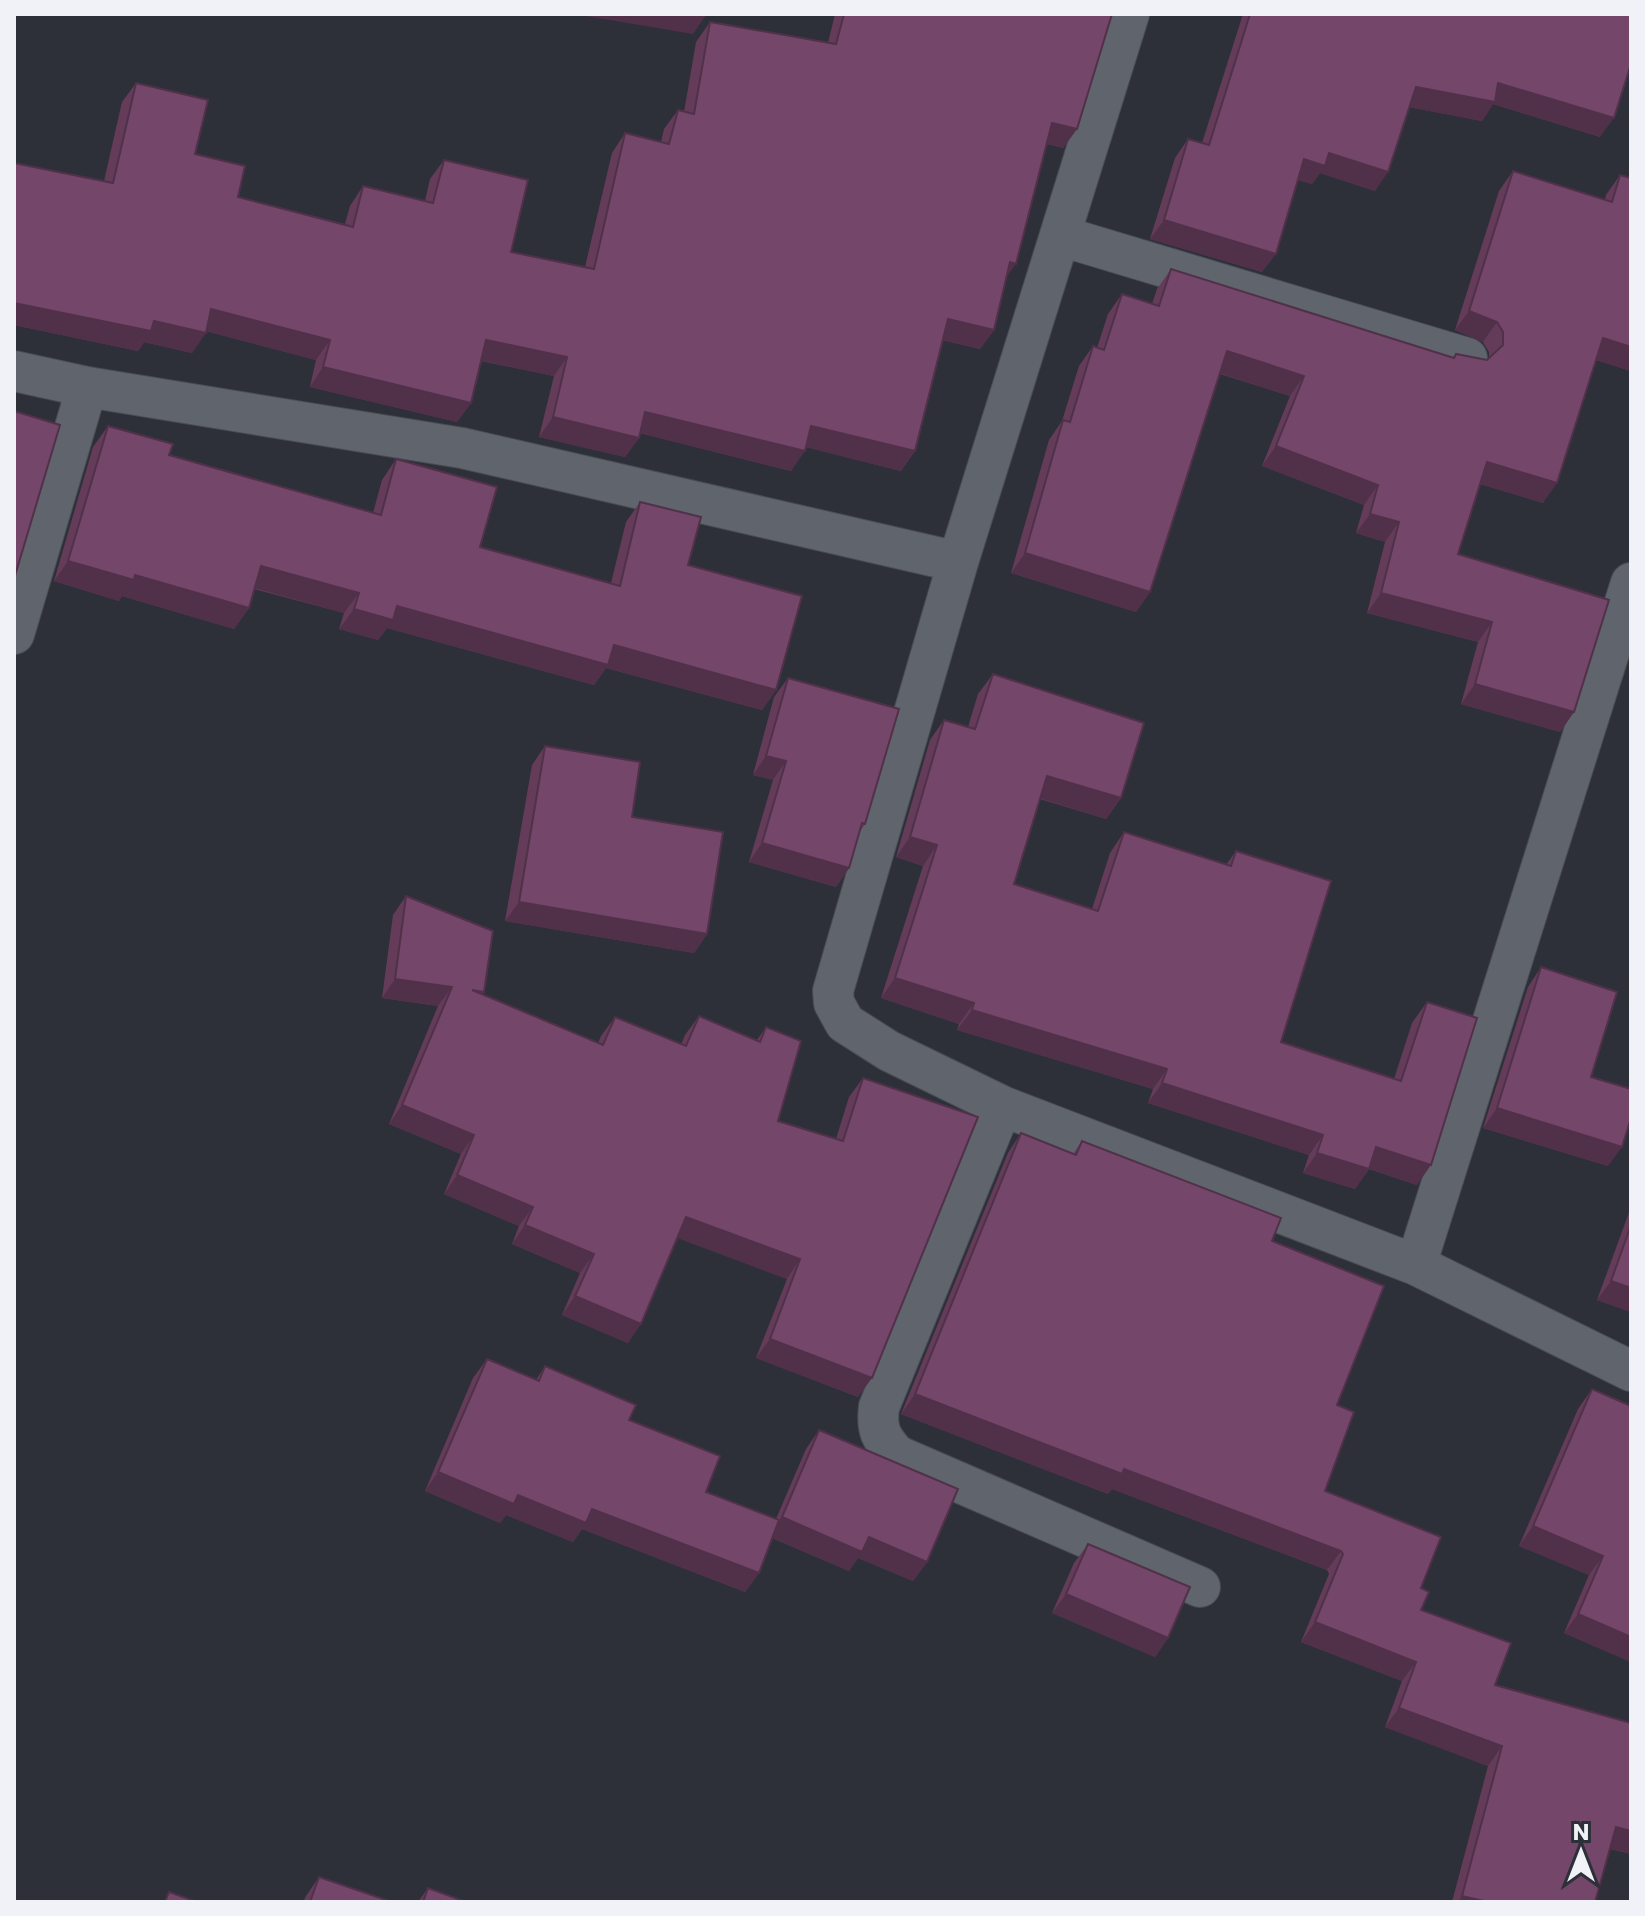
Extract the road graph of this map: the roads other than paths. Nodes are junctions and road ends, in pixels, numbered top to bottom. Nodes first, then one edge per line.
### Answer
1 (1129, 14) edge
2 (1061, 236) junction
3 (1467, 358) edge
4 (14, 371) edge
5 (87, 387) junction
6 (958, 562) junction
7 (1631, 583) edge
8 (14, 634) edge
9 (1002, 1106) junction
10 (1416, 1265) junction
11 (1631, 1371) edge
12 (1200, 1587) dead end

1 - 2 street
2 - 3 street
2 - 6 street
4 - 5 street
5 - 6 street
5 - 8 street
6 - 9 street
7 - 10 street
9 - 10 street
9 - 12 street
10 - 11 street

